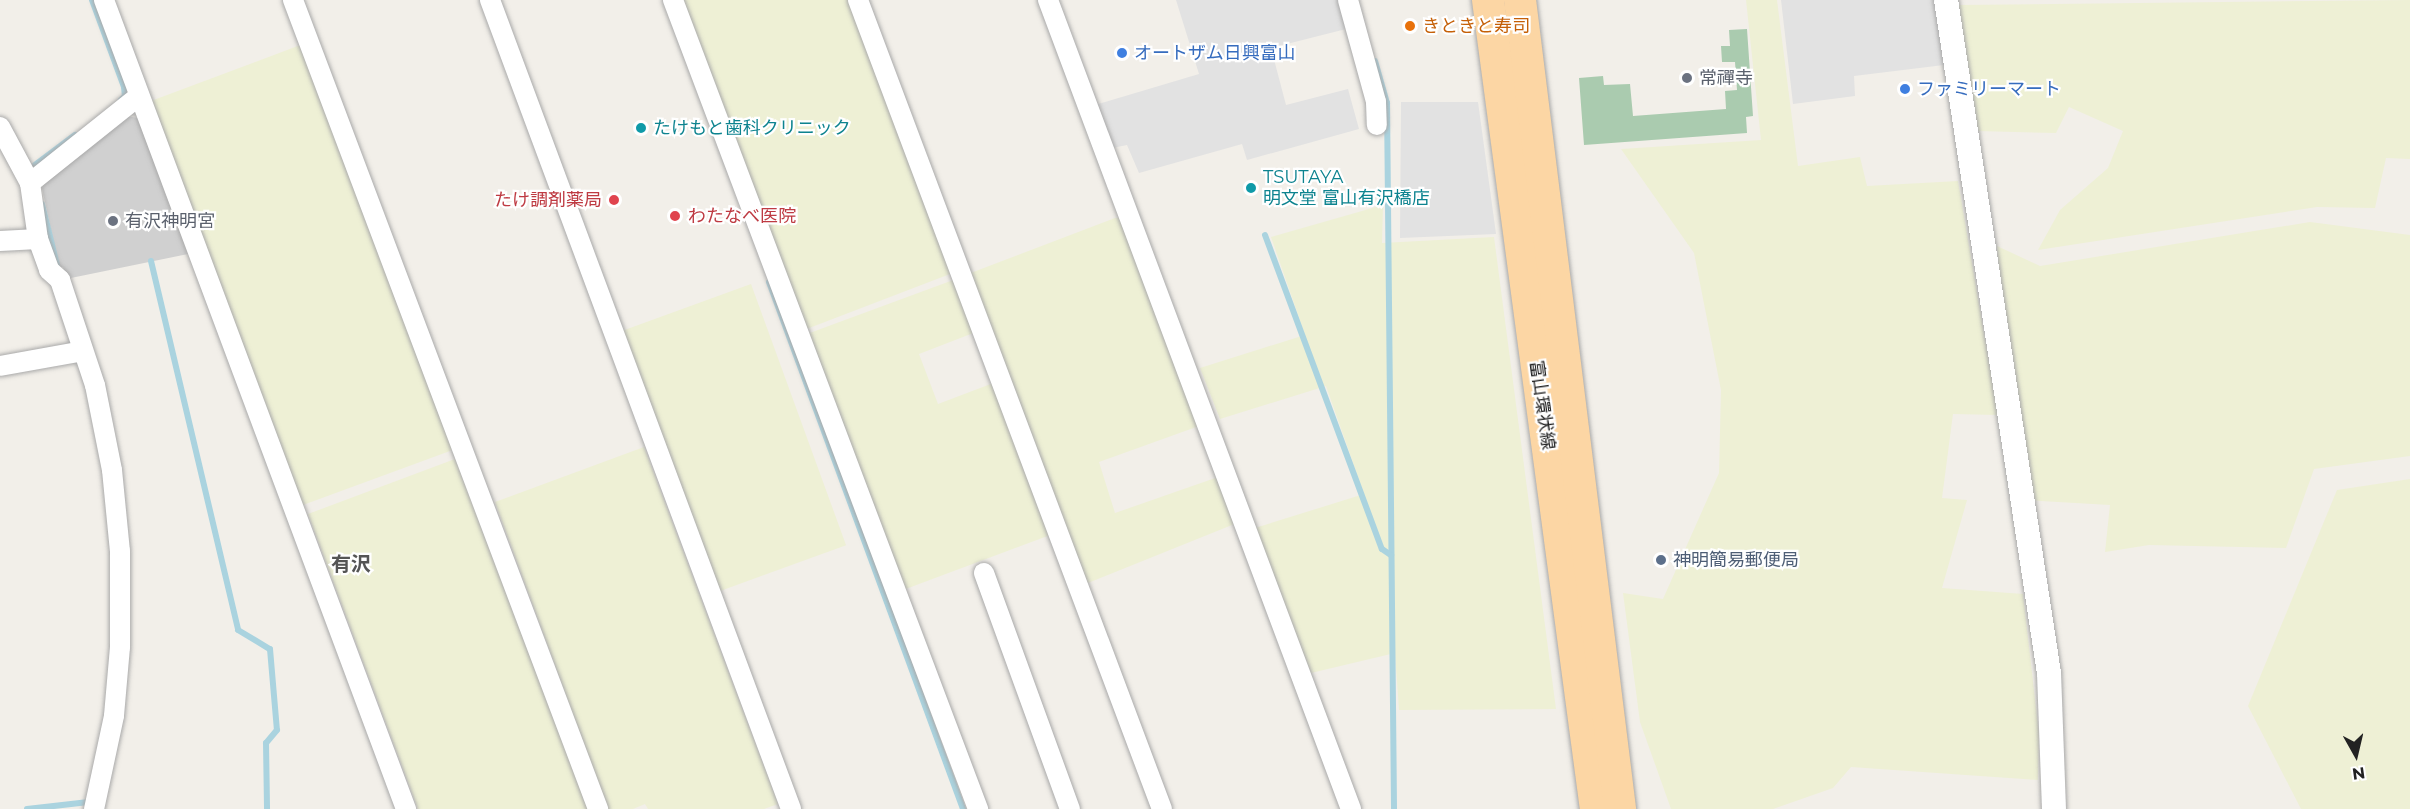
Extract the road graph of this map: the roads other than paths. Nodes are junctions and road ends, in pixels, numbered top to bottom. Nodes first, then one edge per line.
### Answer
1 (104, 0) edge
2 (293, 0) edge
3 (490, 0) edge
4 (673, 0) edge
5 (858, 0) edge
6 (1048, 0) edge
7 (1348, 0) edge
8 (1488, 0) edge
9 (1520, 0) edge
10 (1946, 0) edge
11 (139, 96) junction
12 (1377, 125) dead end
13 (0, 127) edge
14 (30, 183) junction
15 (38, 239) junction
16 (0, 241) edge
17 (83, 351) junction
18 (0, 366) edge
19 (984, 573) dead end
20 (94, 809) edge
21 (406, 809) edge
22 (598, 809) edge
23 (791, 809) edge
24 (978, 809) edge
25 (1070, 809) edge
26 (1162, 809) edge
27 (1351, 809) edge
28 (1596, 809) edge
29 (1620, 809) edge
30 (2054, 809) edge

1 - 11 street
2 - 22 street
3 - 23 street
4 - 24 street
5 - 26 street
6 - 27 street
7 - 12 street
8 - 28 main road, 富山環状線
9 - 29 main road, 富山環状線
10 - 30 street
11 - 14 street
11 - 21 street
13 - 14 street
14 - 15 street
15 - 16 street
15 - 17 street
17 - 18 street
17 - 20 street
19 - 25 street

